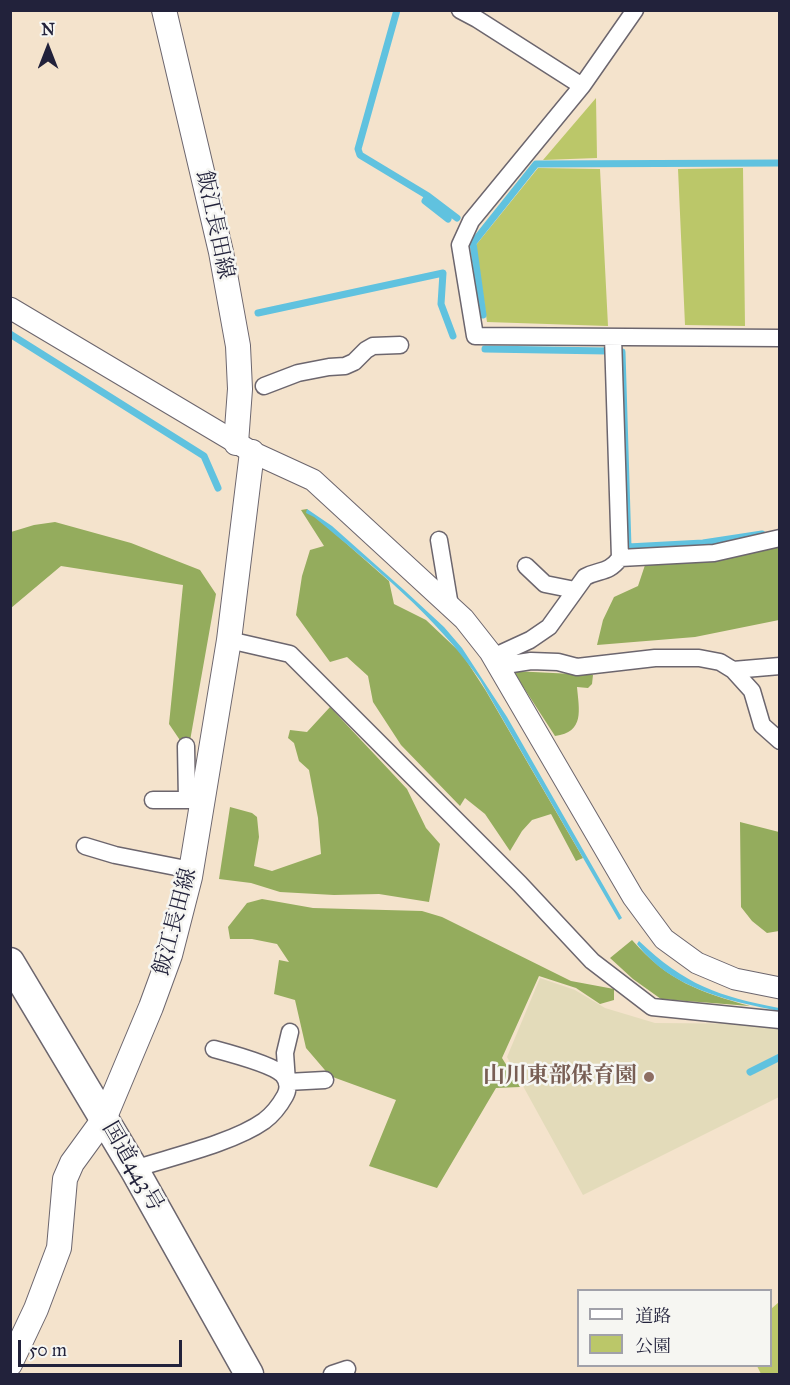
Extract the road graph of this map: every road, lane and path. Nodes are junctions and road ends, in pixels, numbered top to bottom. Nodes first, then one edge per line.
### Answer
1 (164, 10) edge
2 (460, 10) edge
3 (635, 10) edge
4 (582, 86) junction
5 (10, 308) edge
6 (613, 337) junction
7 (780, 338) edge
8 (400, 345) dead end
9 (264, 386) dead end
10 (244, 448) junction
11 (780, 537) edge
12 (439, 540) dead end
13 (620, 558) junction
14 (526, 566) dead end
15 (575, 590) junction
16 (450, 606) junction
17 (229, 640) junction
18 (496, 661) junction
19 (780, 666) edge
20 (734, 670) junction
21 (780, 741) edge
22 (186, 746) dead end
23 (153, 800) dead end
24 (195, 800) junction
25 (85, 846) dead end
26 (191, 870) junction
27 (10, 962) edge
28 (780, 988) edge
29 (780, 1020) edge
30 (290, 1032) dead end
31 (214, 1049) dead end
32 (325, 1080) dead end
33 (287, 1082) junction
34 (104, 1119) junction
35 (134, 1169) junction
36 (10, 1364) edge
37 (249, 1374) edge

1 - 10 main road, 飯江長田線
2 - 4 street
3 - 4 street
4 - 6 street
5 - 10 street
6 - 7 street
6 - 13 street
8 - 9 street
10 - 16 street
10 - 17 main road, 飯江長田線
11 - 13 street
12 - 16 street
13 - 15 street
14 - 15 street
15 - 18 street
16 - 18 street
17 - 24 main road, 飯江長田線
17 - 29 street
18 - 20 street
18 - 28 street
19 - 20 street
20 - 21 street
22 - 24 street
23 - 24 street
24 - 26 main road, 飯江長田線
25 - 26 street
26 - 34 main road, 飯江長田線
27 - 34 highway, 国道443号
30 - 33 street
31 - 33 street
32 - 33 street
33 - 35 street
34 - 35 highway, 国道443号
34 - 36 main road, 飯江長田線
35 - 37 highway, 国道443号

